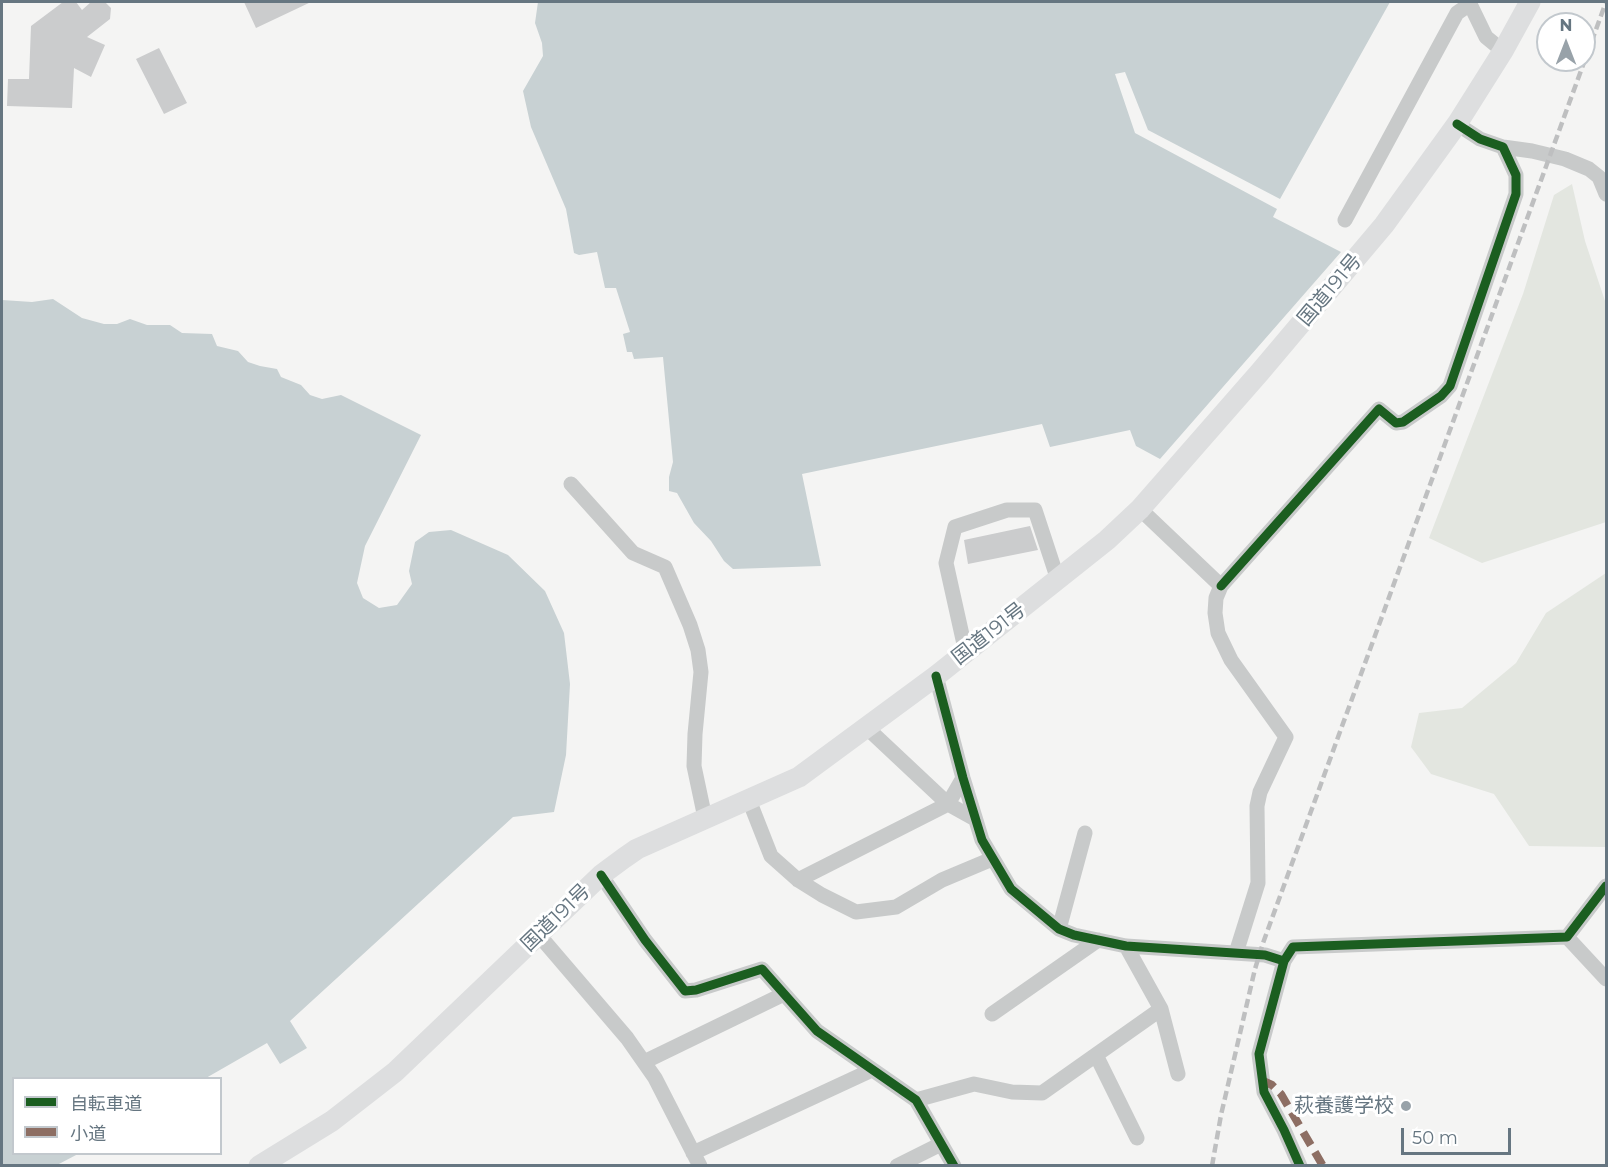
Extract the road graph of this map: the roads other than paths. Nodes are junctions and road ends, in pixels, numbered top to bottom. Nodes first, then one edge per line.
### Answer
1 (1530, 2) edge
2 (1469, 3) edge
3 (1503, 51) junction
4 (1457, 124) junction
5 (1503, 147) junction
6 (1606, 194) edge
7 (1345, 220) dead end
8 (571, 484) dead end
9 (1140, 509) junction
10 (1058, 580) junction
11 (1221, 586) junction
12 (966, 652) junction
13 (936, 676) junction
14 (866, 728) junction
15 (963, 778) junction
16 (749, 800) junction
17 (948, 804) junction
18 (705, 818) junction
19 (975, 819) junction
20 (1084, 833) dead end
21 (992, 859) junction
22 (601, 875) junction
23 (798, 880) junction
24 (1606, 886) edge
25 (1059, 929) junction
26 (538, 934) junction
27 (1567, 937) junction
28 (1098, 940) junction
29 (1126, 946) junction
30 (1236, 953) junction
31 (1284, 961) junction
32 (1606, 979) edge
33 (784, 994) junction
34 (1161, 1009) junction
35 (992, 1014) dead end
36 (1096, 1055) junction
37 (644, 1062) junction
38 (872, 1070) junction
39 (1178, 1074) dead end
40 (916, 1100) junction
41 (1137, 1138) dead end
42 (941, 1144) junction
43 (697, 1159) edge
44 (259, 1166) edge
45 (897, 1166) edge
46 (954, 1166) edge
47 (1300, 1166) edge

1 - 3 highway, 国道191号
2 - 3 street
2 - 7 street
3 - 4 highway, 国道191号
4 - 5 street
4 - 9 highway, 国道191号
5 - 6 street
5 - 11 street
8 - 18 street
9 - 10 highway, 国道191号
9 - 11 street
10 - 12 highway, 国道191号
10 - 12 street
11 - 30 street
12 - 13 highway, 国道191号
13 - 14 highway, 国道191号
13 - 15 street
14 - 16 highway, 国道191号
14 - 17 street
15 - 17 street
15 - 19 street
16 - 18 highway, 国道191号
16 - 23 street
17 - 19 street
17 - 23 street
18 - 22 highway, 国道191号
19 - 21 street
20 - 25 street
21 - 23 street
21 - 25 street
22 - 26 highway, 国道191号
22 - 33 street
24 - 27 street
25 - 28 street
26 - 37 street
26 - 44 highway, 国道191号
27 - 31 street
27 - 32 street
28 - 29 street
28 - 35 street
29 - 30 street
29 - 34 street
30 - 31 street
31 - 47 street
33 - 37 street
33 - 38 street
34 - 36 street
34 - 39 street
36 - 40 street
36 - 41 street
37 - 43 street
38 - 40 street
38 - 43 street
40 - 42 street
42 - 45 street
42 - 46 street

